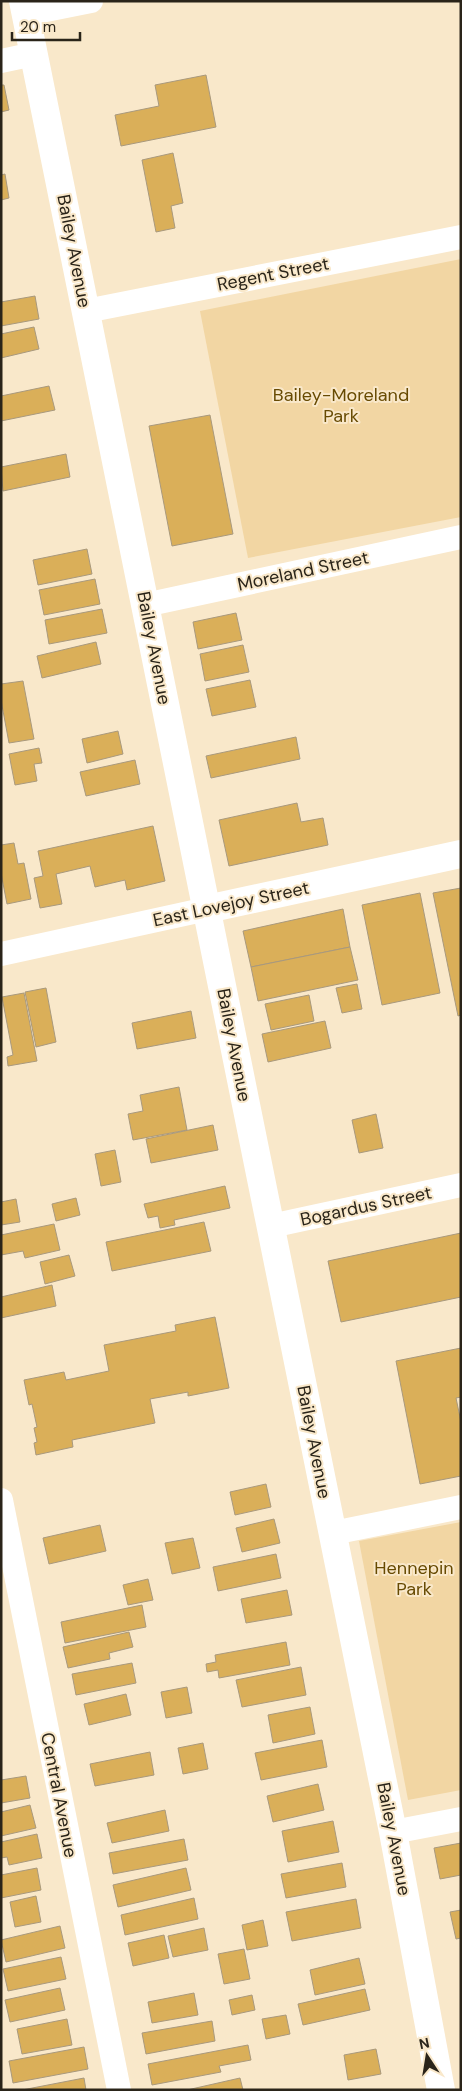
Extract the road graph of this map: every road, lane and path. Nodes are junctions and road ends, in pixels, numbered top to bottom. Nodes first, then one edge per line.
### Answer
1 (91, 1) edge
2 (24, 8) edge
3 (34, 54) junction
4 (1, 61) edge
5 (461, 237) edge
6 (86, 311) junction
7 (461, 537) edge
8 (145, 605) junction
9 (461, 854) edge
10 (207, 909) junction
11 (1, 954) edge
12 (461, 1185) edge
13 (271, 1226) junction
14 (1, 1500) edge
15 (461, 1507) edge
16 (333, 1533) junction
17 (461, 1819) edge
18 (393, 1832) junction
19 (119, 2090) edge
20 (441, 2090) edge

1 - 2 street
2 - 3 main road, Bailey Avenue
3 - 4 street
3 - 6 main road, Bailey Avenue
5 - 6 street, Regent Street
6 - 8 main road, Bailey Avenue
7 - 8 street, Moreland Street
8 - 10 main road, Bailey Avenue
9 - 10 main road, East Lovejoy Street
10 - 11 street, East Lovejoy Street
10 - 13 main road, Bailey Avenue
12 - 13 street, Bogardus Street
13 - 16 main road, Bailey Avenue
14 - 19 street, Central Avenue
15 - 16 street
16 - 18 main road, Bailey Avenue
17 - 18 street
18 - 20 main road, Bailey Avenue

